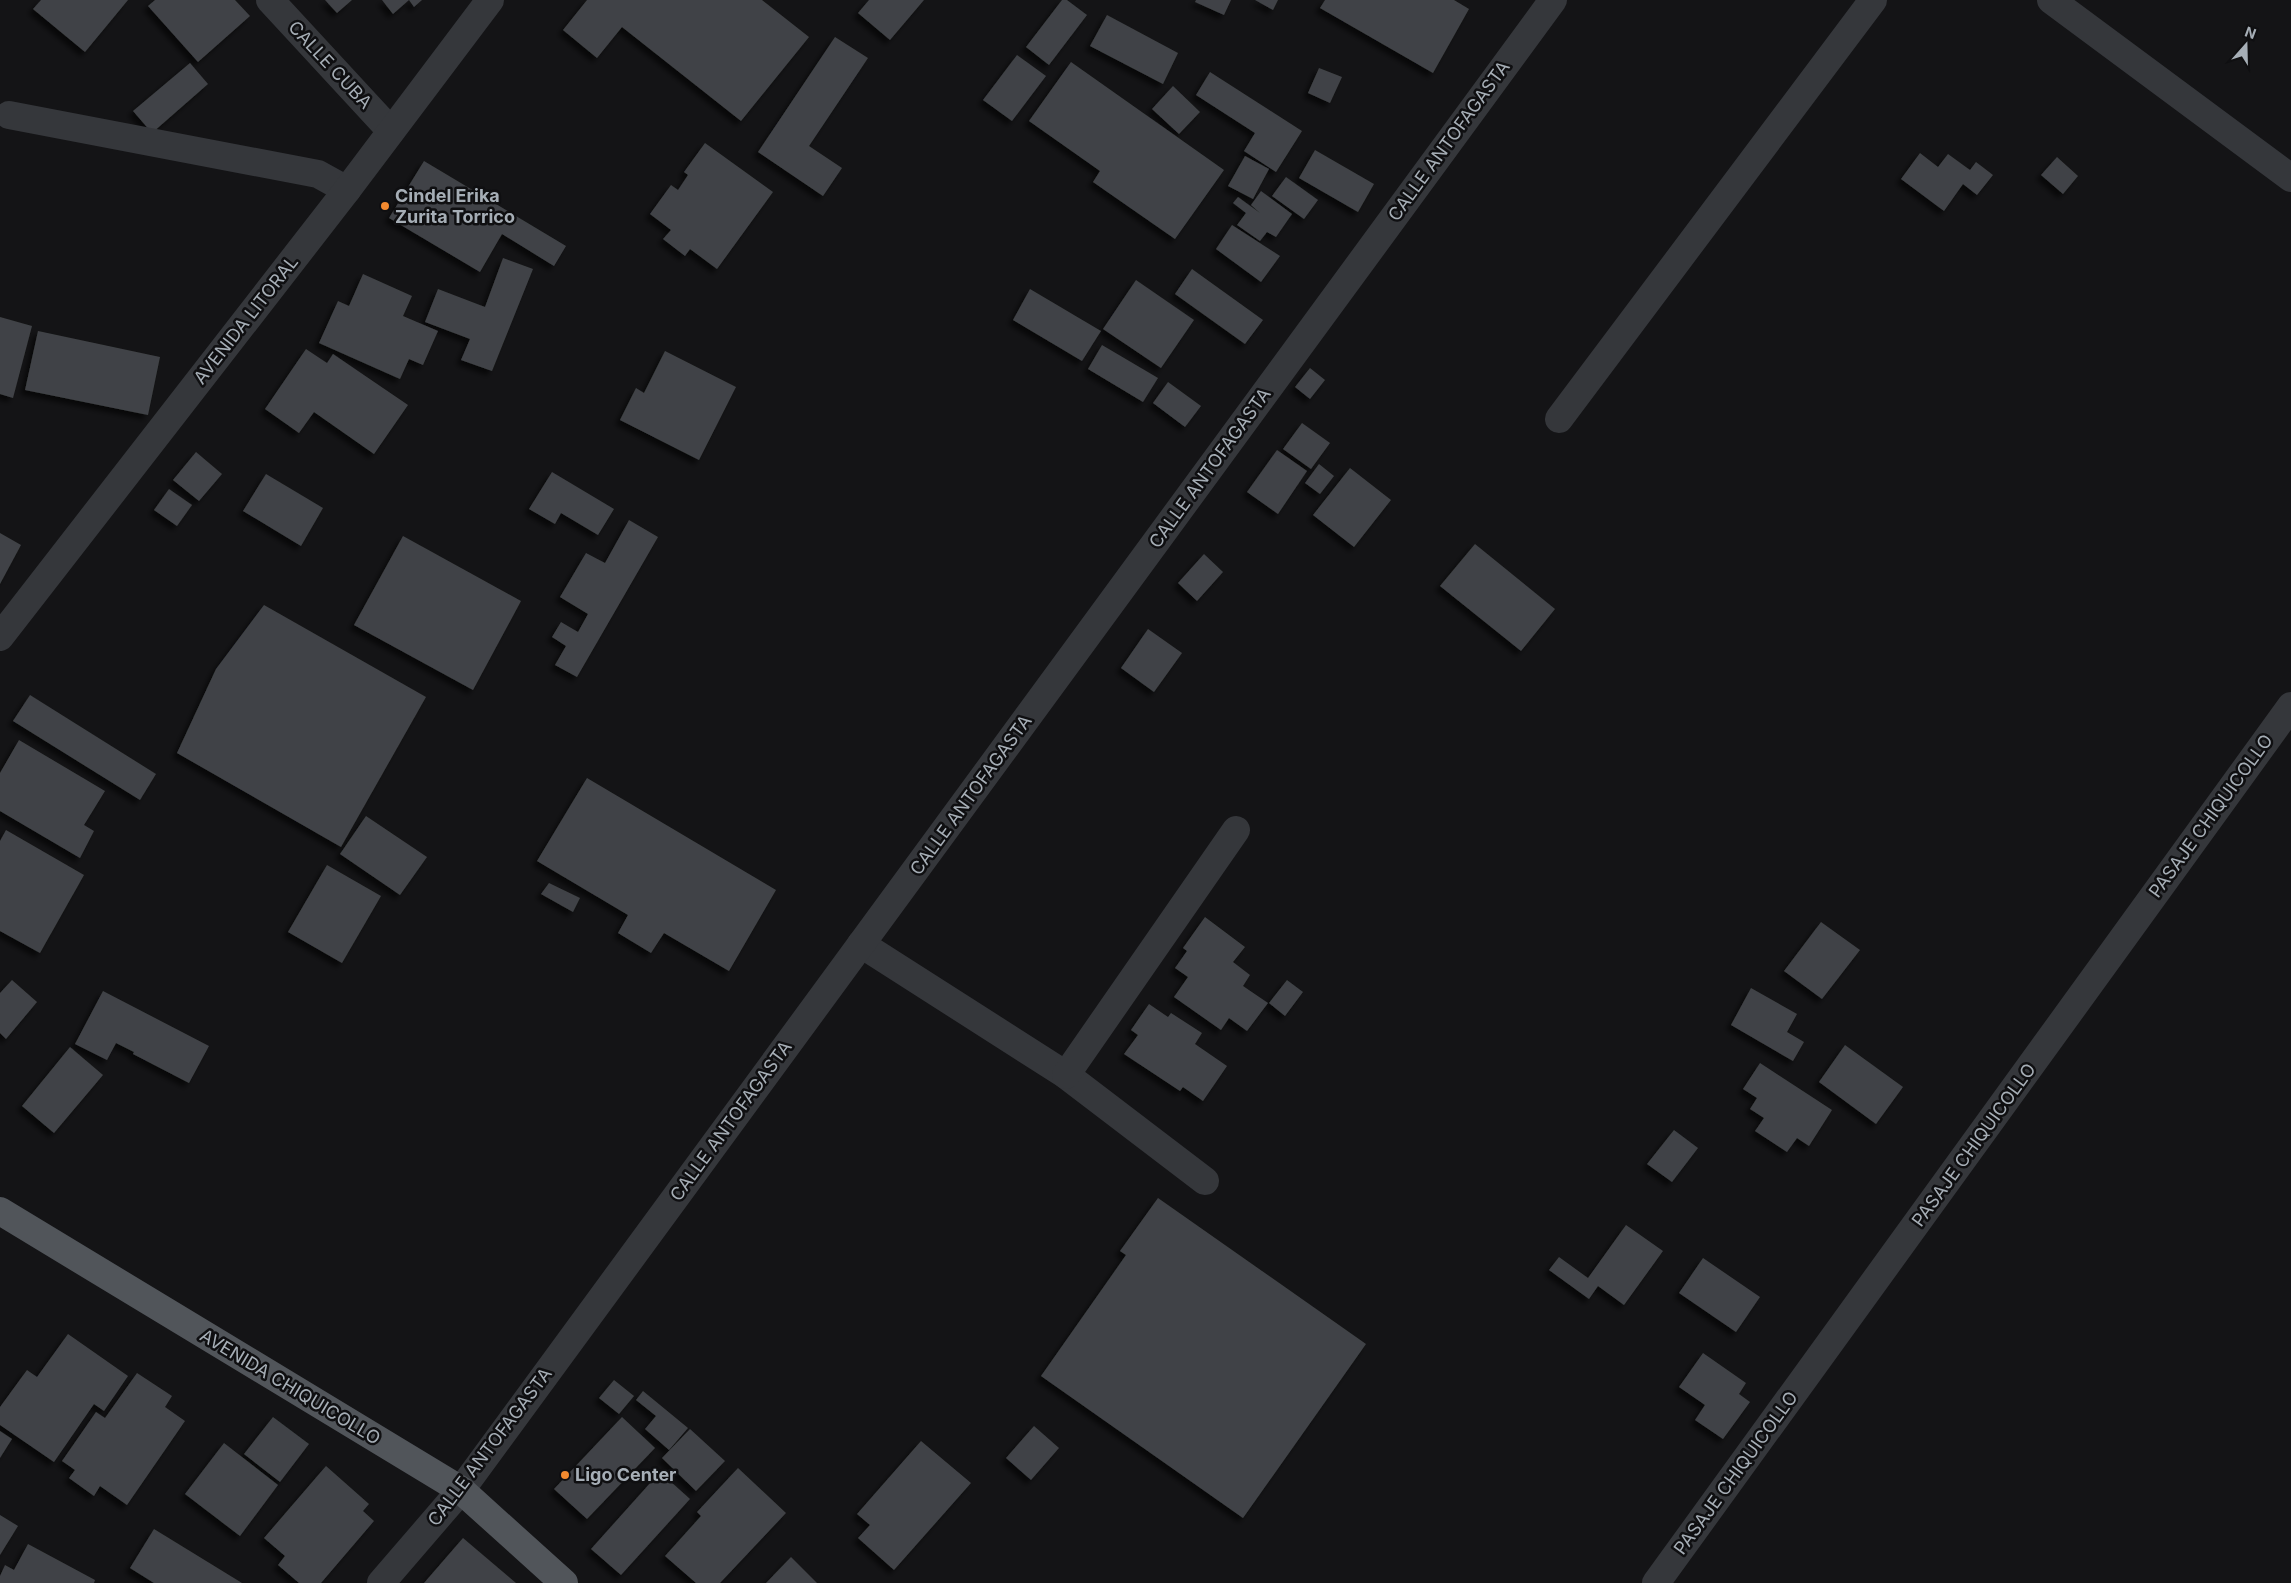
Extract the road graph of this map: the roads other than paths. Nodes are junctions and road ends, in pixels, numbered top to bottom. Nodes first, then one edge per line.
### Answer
1 (270, 0) edge
2 (490, 0) edge
3 (1553, 0) edge
4 (1873, 0) edge
5 (2051, 0) edge
6 (9, 115) dead end
7 (391, 131) junction
8 (2291, 178) edge
9 (347, 190) junction
10 (1559, 419) dead end
11 (0, 637) edge
12 (2291, 706) edge
13 (1236, 830) dead end
14 (861, 944) junction
15 (1066, 1075) junction
16 (1205, 1181) dead end
17 (0, 1211) edge
18 (461, 1490) junction
19 (381, 1583) edge
20 (564, 1583) edge
21 (1656, 1583) edge

1 - 7 street, CALLE CUBA
2 - 7 street, AVENIDA LITORAL
3 - 14 street, CALLE ANTOFAGASTA
4 - 10 street
5 - 8 street
6 - 9 street
7 - 9 street, AVENIDA LITORAL
9 - 11 street, AVENIDA LITORAL
12 - 21 street, PASAJE CHIQUICOLLO
13 - 15 street
14 - 15 street
14 - 18 street, CALLE ANTOFAGASTA
15 - 16 street
17 - 18 main road, AVENIDA CHIQUICOLLO
18 - 19 street, CALLE ANTOFAGASTA
18 - 20 main road, AVENIDA CHIQUICOLLO

